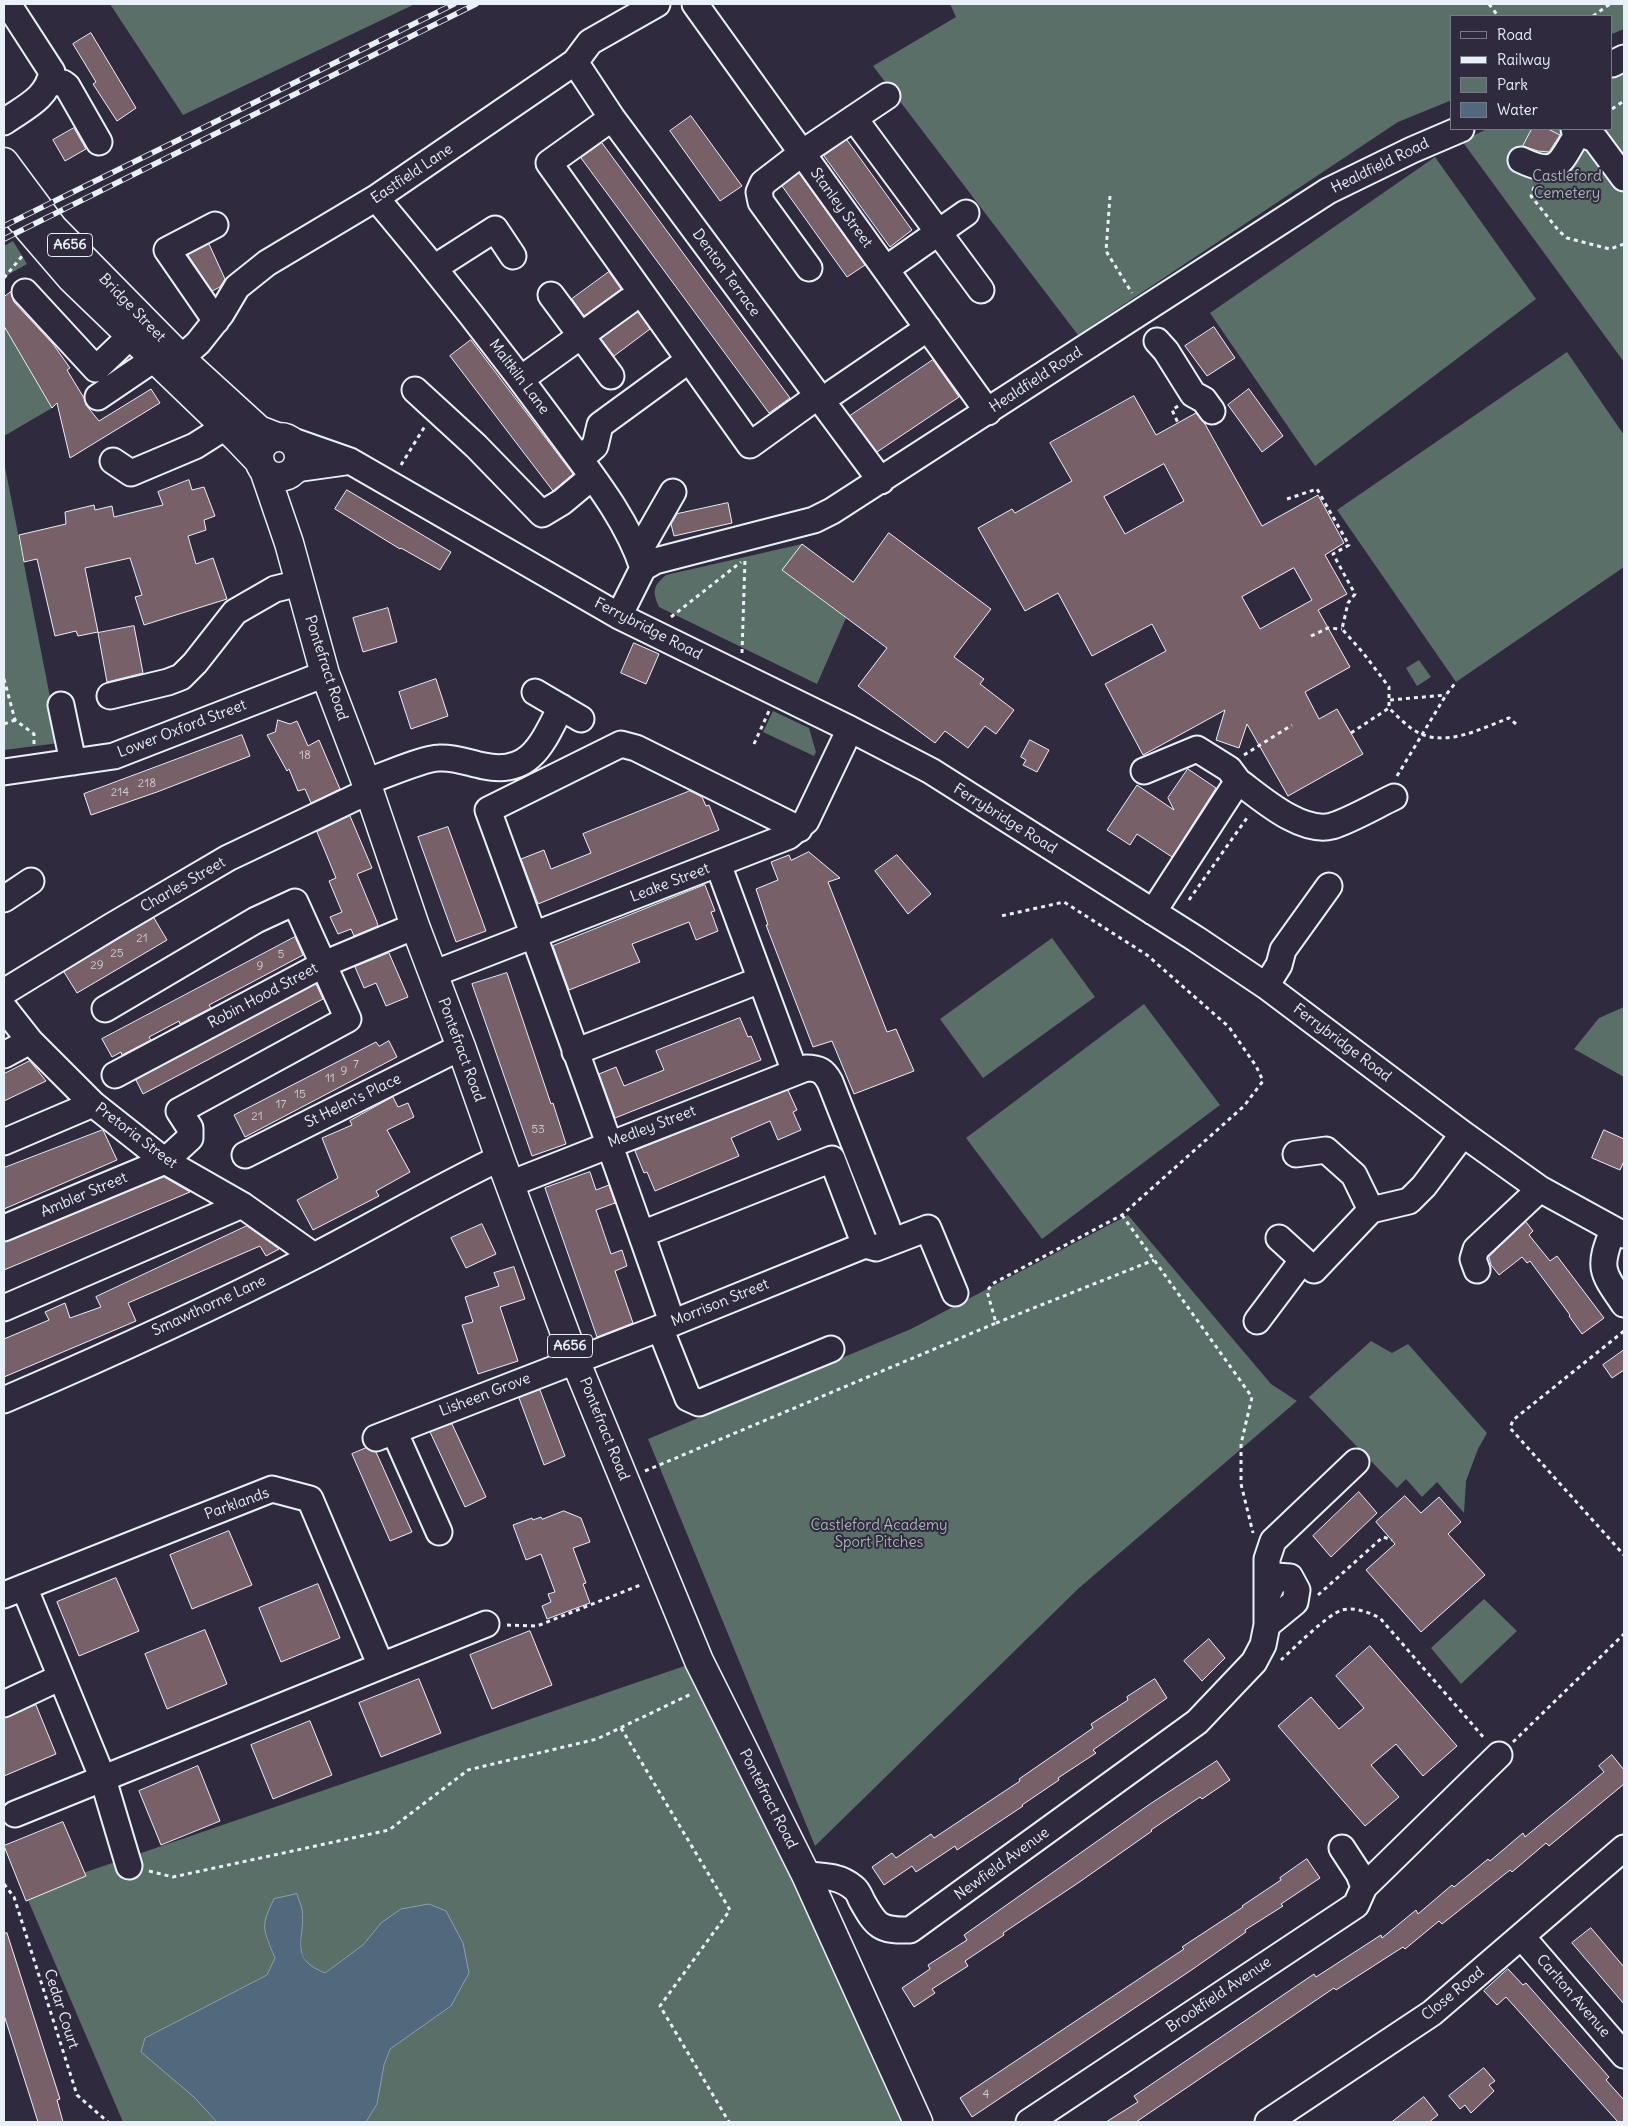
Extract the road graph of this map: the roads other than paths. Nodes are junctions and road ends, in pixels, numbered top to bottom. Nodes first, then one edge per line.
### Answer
1 (8, 4) edge
2 (657, 4) edge
3 (695, 4) edge
4 (575, 62) junction
5 (50, 82) junction
6 (887, 96) dead end
7 (612, 118) junction
8 (854, 118) junction
9 (4, 122) edge
10 (1459, 130) edge
11 (1576, 131) edge
12 (99, 142) dead end
13 (802, 153) junction
14 (1521, 160) dead end
15 (4, 162) edge
16 (1624, 178) edge
17 (376, 198) junction
18 (4, 200) edge
19 (966, 213) dead end
20 (215, 226) dead end
21 (938, 232) junction
22 (514, 256) dead end
23 (434, 268) junction
24 (809, 268) dead end
25 (886, 269) junction
26 (981, 290) dead end
27 (25, 292) dead end
28 (551, 295) dead end
29 (629, 301) dead end
30 (216, 321) junction
31 (928, 328) junction
32 (138, 329) junction
33 (582, 335) junction
34 (1157, 341) dead end
35 (181, 358) junction
36 (154, 359) junction
37 (689, 360) junction
38 (611, 376) dead end
39 (521, 378) junction
40 (182, 386) junction
41 (415, 390) dead end
42 (826, 394) junction
43 (98, 398) dead end
44 (1212, 410) dead end
45 (988, 412) junction
46 (225, 427) junction
47 (283, 438) junction
48 (113, 461) dead end
49 (350, 461) junction
50 (262, 466) junction
51 (586, 468) junction
52 (293, 471) junction
53 (881, 481) junction
54 (673, 492) dead end
55 (289, 543) junction
56 (641, 560) junction
57 (300, 583) junction
58 (619, 616) junction
59 (325, 674) junction
60 (535, 692) dead end
61 (110, 696) dead end
62 (61, 706) dead end
63 (850, 729) junction
64 (73, 762) junction
65 (1144, 770) dead end
66 (4, 772) edge
67 (1238, 781) junction
68 (367, 787) junction
69 (1394, 797) road end
70 (799, 829) junction
71 (718, 864) junction
72 (31, 881) dead end
73 (1329, 886) dead end
74 (4, 898) edge
75 (1153, 912) junction
76 (415, 926) junction
77 (534, 936) junction
78 (324, 964) junction
79 (433, 974) junction
80 (760, 980) junction
81 (1266, 986) junction
82 (4, 992) edge
83 (4, 1008) edge
84 (105, 1009) dead end
85 (30, 1041) junction
86 (461, 1047) junction
87 (575, 1052) junction
88 (4, 1055) edge
89 (795, 1072) junction
90 (115, 1075) dead end
91 (93, 1104) junction
92 (1463, 1134) junction
93 (4, 1142) edge
94 (610, 1143) junction
95 (1296, 1154) dead end
96 (245, 1155) dead end
97 (164, 1161) junction
98 (505, 1172) junction
99 (1540, 1189) junction
100 (242, 1205) junction
101 (1371, 1210) junction
102 (886, 1227) dead end
103 (4, 1228) edge
104 (1619, 1232) edge
105 (642, 1234) junction
106 (1279, 1238) dead end
107 (865, 1245) junction
108 (314, 1256) junction
109 (1302, 1261) junction
110 (1477, 1270) dead end
111 (955, 1293) dead end
112 (1624, 1304) edge
113 (4, 1308) edge
114 (1258, 1321) dead end
115 (666, 1325) junction
116 (831, 1349) dead end
117 (575, 1360) junction
118 (4, 1400) edge
119 (1356, 1462) dead end
120 (438, 1532) dead end
121 (14, 1591) edge
122 (486, 1624) road end
123 (381, 1666) junction
124 (61, 1676) junction
125 (4, 1704) edge
126 (1499, 1755) road end
127 (102, 1779) junction
128 (15, 1814) dead end
129 (1342, 1848) dead end
130 (1624, 1848) edge
131 (130, 1866) road end
132 (806, 1875) junction
133 (1364, 1888) junction
134 (1522, 1937) junction
135 (1624, 2055) edge
136 (1300, 2114) edge
137 (918, 2122) edge
138 (1029, 2122) edge
139 (1268, 2122) edge

1 - 5 street
2 - 4 street, Eastfield Lane
3 - 13 street, Stanley Street
4 - 7 street, Denton Terrace
4 - 17 street, Eastfield Lane
5 - 9 street
5 - 12 street
6 - 8 street
7 - 37 street
7 - 42 street, Denton Terrace
8 - 13 street
8 - 21 street
10 - 45 street, Healdfield Road
11 - 14 street
11 - 16 street
13 - 24 street
13 - 25 street, Stanley Street
15 - 32 main road, Bridge Street / A656
17 - 23 street, Maltkiln Lane
17 - 30 street, Eastfield Lane
18 - 32 main road, Bridge Street / A656
19 - 21 street
20 - 30 street
21 - 25 street
21 - 26 street
22 - 23 street
23 - 39 street, Maltkiln Lane
25 - 31 street, Stanley Street
27 - 32 street
28 - 33 street
29 - 33 street
30 - 35 street, Eastfield Lane
31 - 42 street
31 - 45 street, Stanley Street
32 - 35 main road, Bridge Street / A656
32 - 36 main road, Bridge Street / A656
33 - 38 street
33 - 39 street
34 - 44 street
35 - 36 street
35 - 40 street
35 - 47 main road, Bridge Street / A656
36 - 40 main road, Bridge Street / A656
36 - 43 street
37 - 42 street
37 - 51 street
39 - 51 street, Maltkiln Lane
40 - 46 main road, Bridge Street / A656
41 - 51 street
42 - 53 street, Denton Terrace
45 - 53 street, Healdfield Road
46 - 48 street
46 - 50 main road, Bridge Street / A656
47 - 49 street, Ferrybridge Road
47 - 50 main road
47 - 52 main road, A656
49 - 52 street
49 - 58 street, Ferrybridge Road
50 - 52 main road
50 - 55 main road, Pontefract Road / A656
51 - 56 street, Maltkiln Lane
52 - 55 main road, Pontefract Road / A656
53 - 56 street, Healdfield Road
54 - 56 street
55 - 57 main road, Pontefract Road / A656
56 - 58 street
57 - 59 main road, Pontefract Road / A656
57 - 61 street
58 - 63 street, Ferrybridge Road
59 - 64 street, Lower Oxford Street
59 - 68 main road, Pontefract Road / A656
60 - 68 street, Charles Street
62 - 64 street
63 - 70 street, Leake Street
63 - 75 street, Ferrybridge Road
64 - 66 street, Lower Oxford Street
65 - 67 street
67 - 69 street
67 - 75 street
68 - 76 main road, Pontefract Road / A656
68 - 82 street, Charles Street
70 - 71 street, Leake Street
70 - 77 street
71 - 77 street, Leake Street
71 - 80 street
72 - 74 street
73 - 81 street
75 - 81 street, Ferrybridge Road
76 - 78 street, Robin Hood Street
76 - 79 main road, Pontefract Road / A656
77 - 79 street, Leake Street
77 - 87 street
78 - 84 street
78 - 90 street, Robin Hood Street
78 - 97 street, Ambler Street
79 - 86 main road, Pontefract Road / A656
80 - 87 street
80 - 89 street
81 - 92 street, Ferrybridge Road
83 - 85 street, Pretoria Street
85 - 88 street
85 - 91 street, Pretoria Street
86 - 96 street, St Helen's Place
86 - 98 main road, Pontefract Road / A656
87 - 94 street
89 - 94 street, Medley Street
89 - 102 street, Medley Street
91 - 93 street
91 - 97 street, Pretoria Street
92 - 99 street, Ferrybridge Road
92 - 101 street
94 - 98 street, Medley Street
94 - 105 street
95 - 101 street
97 - 100 street, Pretoria Street
97 - 103 street, Ambler Street
98 - 108 street, Smawthorne Lane
98 - 117 main road, Pontefract Road / A656
99 - 104 street, Ferrybridge Road
99 - 110 street
100 - 108 street, Pretoria Street
100 - 113 street
101 - 109 street
104 - 112 street
105 - 107 street
105 - 115 street
106 - 109 street
107 - 111 street, Morrison Street
107 - 115 street, Morrison Street
108 - 118 street, Smawthorne Lane
109 - 114 street
115 - 116 street
115 - 117 street, Morrison Street
117 - 120 street, Lisheen Grove
117 - 132 main road, Pontefract Road / A656
119 - 132 street, Newfield Avenue
121 - 123 street, Parklands
121 - 124 street, Parklands
122 - 123 street
123 - 127 street
124 - 125 street
124 - 127 street, Parklands
126 - 133 street, Brookfield Avenue
127 - 128 street
127 - 131 street, Parklands
129 - 133 street
130 - 134 street, Close Road
132 - 137 main road, Pontefract Road / A656
133 - 138 street, Brookfield Avenue
134 - 135 street, Carlton Avenue
134 - 136 street, Close Road
136 - 139 street, Close Road

